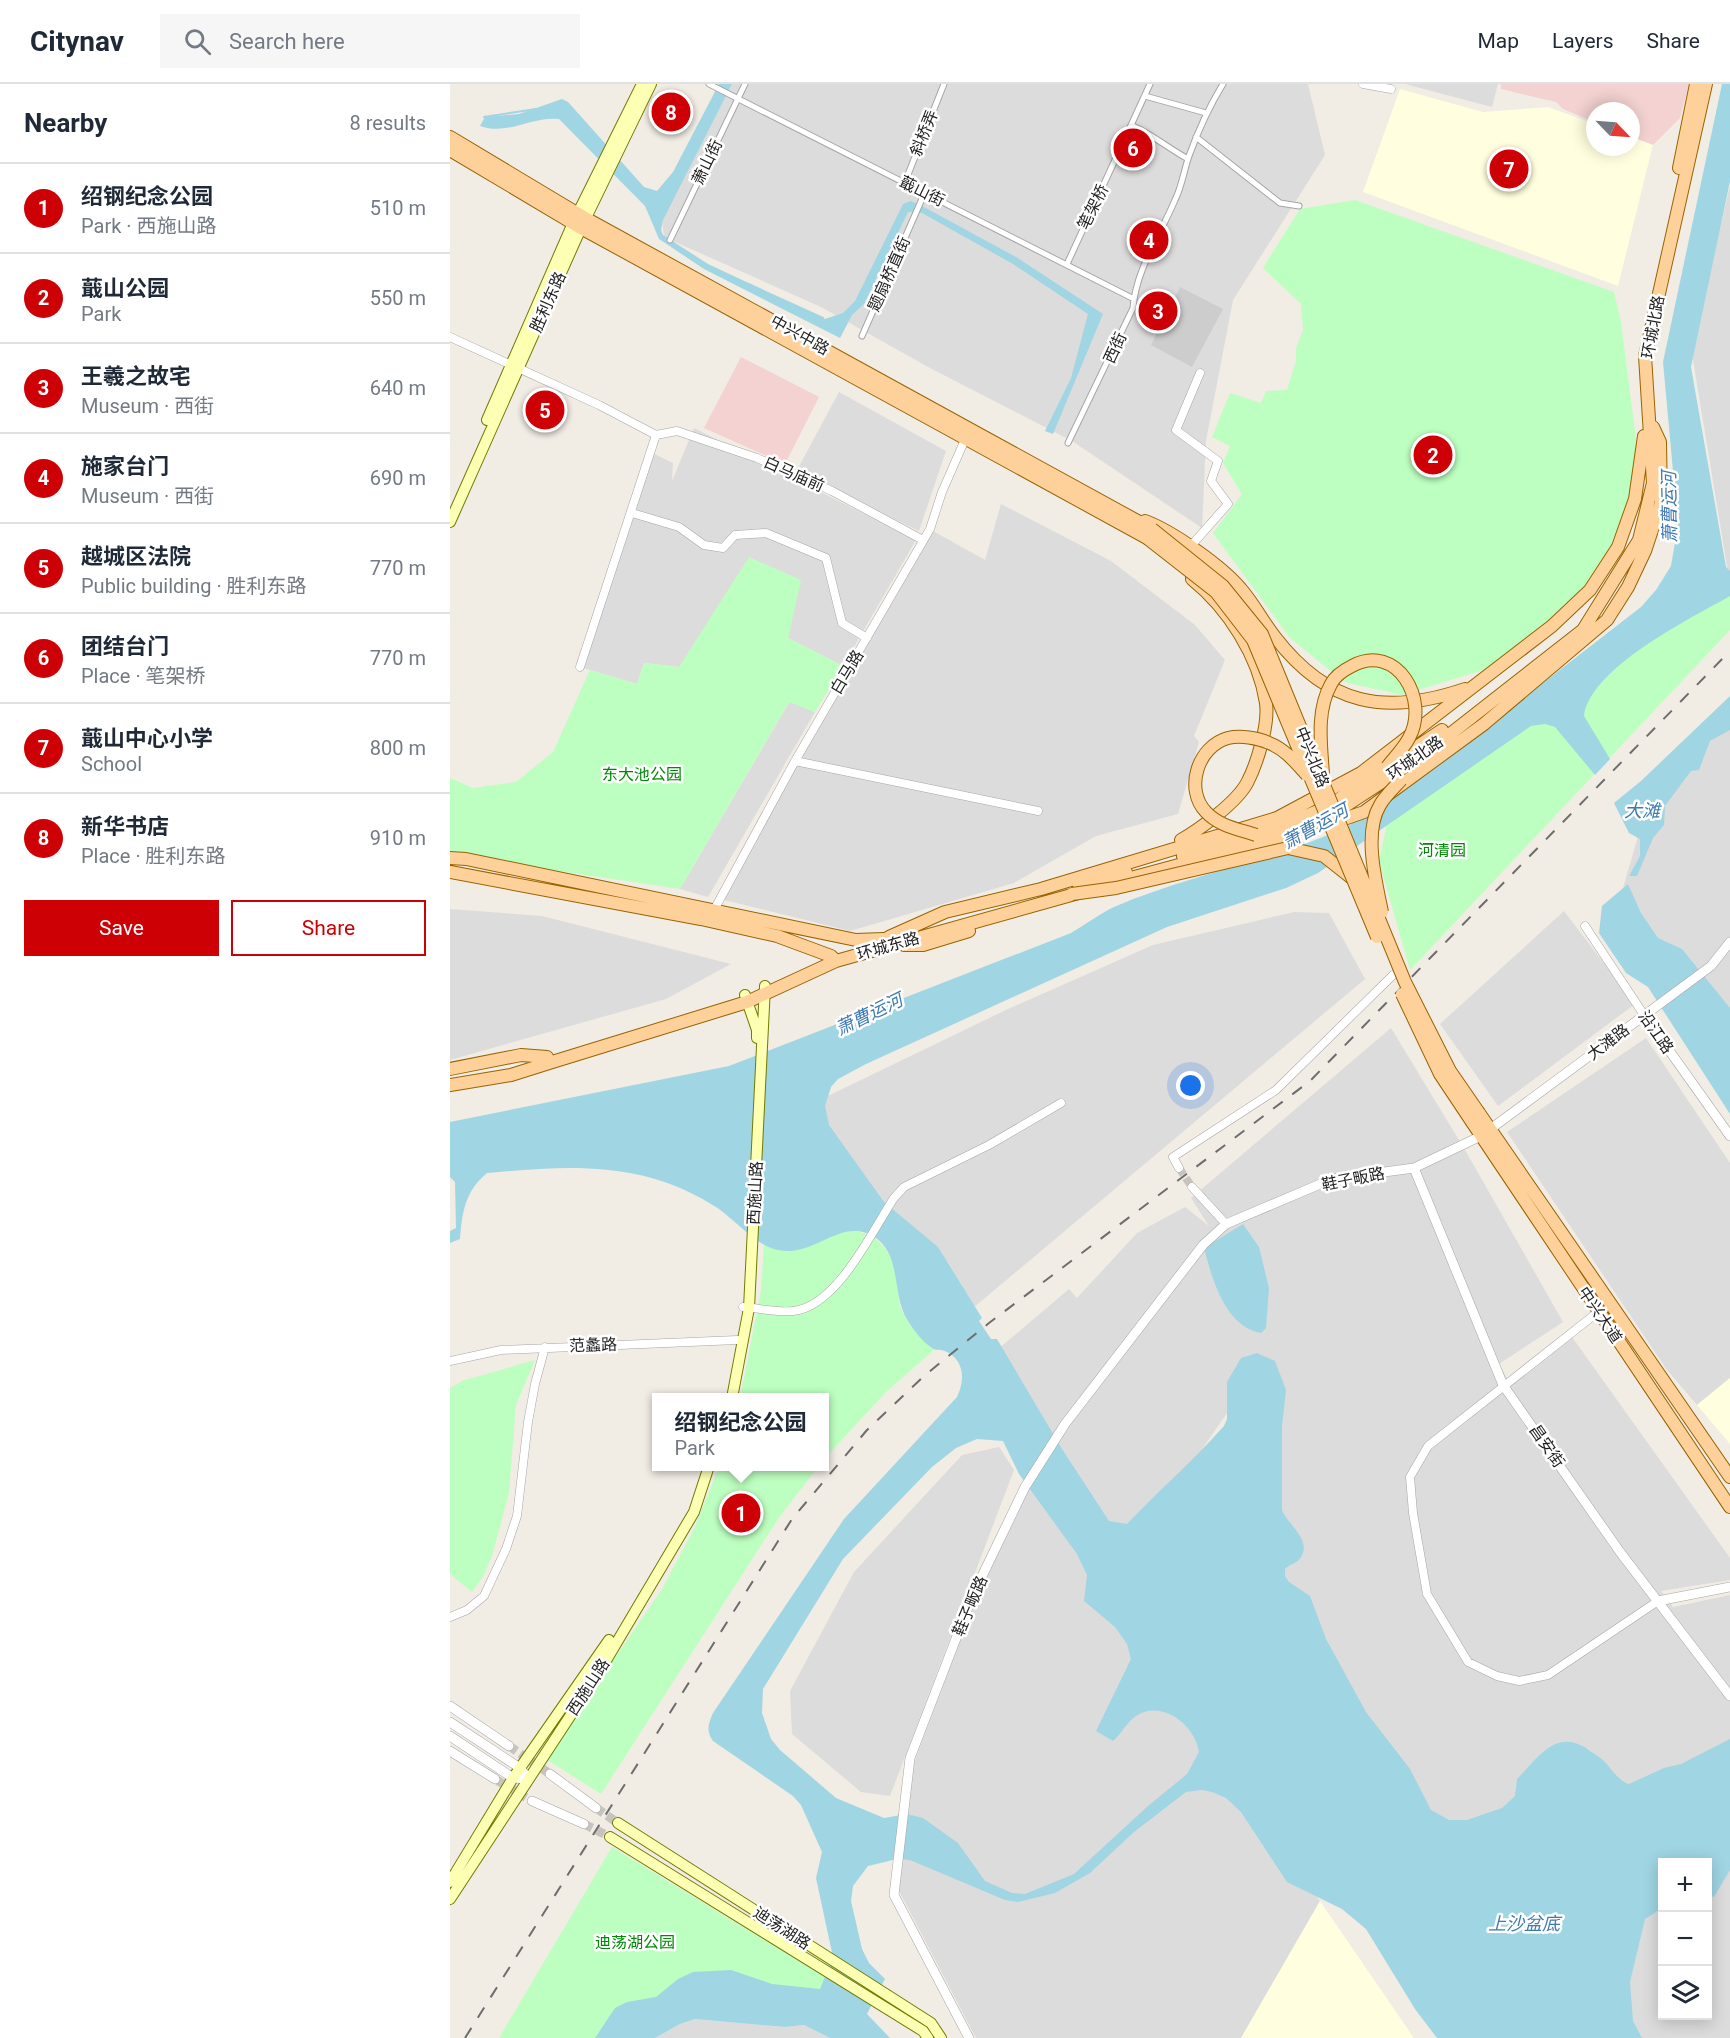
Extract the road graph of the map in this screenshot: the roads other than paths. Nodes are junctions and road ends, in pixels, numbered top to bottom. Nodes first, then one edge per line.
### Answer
1 (642, 84) edge
2 (651, 84) edge
3 (746, 84) edge
4 (944, 84) edge
5 (1150, 84) edge
6 (1223, 84) edge
7 (1363, 84) edge
8 (1696, 84) edge
9 (1706, 84) edge
10 (712, 86) edge
11 (1391, 89) dead end
12 (1145, 96) junction
13 (736, 98) junction
14 (1206, 113) junction
15 (1133, 126) junction
16 (450, 137) edge
17 (1197, 138) junction
18 (615, 147) junction
19 (450, 150) edge
20 (1188, 159) junction
21 (905, 182) junction
22 (925, 192) junction
23 (1299, 206) dead end
24 (579, 221) junction
25 (670, 240) dead end
26 (1067, 264) junction
27 (1134, 298) junction
28 (862, 336) dead end
29 (450, 337) edge
30 (514, 367) junction
31 (1200, 373) dead end
32 (1648, 420) junction
33 (968, 433) junction
34 (656, 435) junction
35 (1068, 443) dead end
36 (450, 506) edge
37 (632, 513) junction
38 (1123, 513) junction
39 (450, 522) edge
40 (1133, 530) junction
41 (1150, 534) junction
42 (923, 540) junction
43 (1190, 547) junction
44 (1583, 630) junction
45 (867, 638) junction
46 (580, 667) dead end
47 (1478, 684) junction
48 (1423, 749) junction
49 (795, 761) junction
50 (1387, 767) junction
51 (1318, 783) junction
52 (1038, 811) dead end
53 (1328, 812) junction
54 (1256, 835) junction
55 (1163, 850) junction
56 (450, 858) edge
57 (450, 872) edge
58 (1353, 879) junction
59 (1072, 894) junction
60 (714, 910) junction
61 (1585, 926) dead end
62 (940, 928) junction
63 (887, 940) junction
64 (1388, 940) junction
65 (1730, 942) edge
66 (833, 958) junction
67 (1393, 975) junction
68 (765, 990) junction
69 (746, 998) junction
70 (1644, 1015) junction
71 (760, 1031) junction
72 (548, 1060) junction
73 (450, 1069) edge
74 (450, 1077) edge
75 (450, 1085) edge
76 (450, 1093) edge
77 (1061, 1103) dead end
78 (1475, 1118) junction
79 (1485, 1132) junction
80 (1730, 1136) edge
81 (1179, 1168) dead end
82 (1414, 1168) junction
83 (1192, 1187) tunnel mouth
84 (1226, 1224) junction
85 (746, 1304) junction
86 (1598, 1312) junction
87 (737, 1340) junction
88 (545, 1347) junction
89 (450, 1361) edge
90 (1503, 1385) junction
91 (727, 1393) edge
92 (733, 1393) edge
93 (703, 1471) edge
94 (708, 1471) edge
95 (1730, 1477) edge
96 (1730, 1507) edge
97 (1730, 1587) edge
98 (1658, 1602) junction
99 (450, 1617) edge
100 (1730, 1696) edge
101 (450, 1706) edge
102 (450, 1722) edge
103 (450, 1736) edge
104 (509, 1746) tunnel mouth
105 (450, 1751) edge
106 (520, 1768) junction
107 (550, 1774) tunnel mouth
108 (513, 1778) junction
109 (495, 1779) tunnel mouth
110 (529, 1779) junction
111 (531, 1801) tunnel mouth
112 (596, 1808) tunnel mouth
113 (618, 1823) tunnel mouth
114 (584, 1824) tunnel mouth
115 (610, 1837) tunnel mouth
116 (450, 1882) edge
117 (450, 1899) edge
118 (928, 2038) edge
119 (941, 2038) edge
120 (969, 2038) edge

1 - 18 main road, 胜利东路
2 - 18 main road, 胜利东路
3 - 13 street, 萧山街
4 - 21 street, 斜桥弄
5 - 12 street, 笔架桥
6 - 14 street, 西街
7 - 11 street
8 - 32 main road, 环城北路
9 - 32 main road, 环城北路
10 - 13 street, 蕺山街
12 - 14 street
12 - 15 street, 笔架桥
13 - 21 street, 蕺山街
13 - 25 street, 萧山街
14 - 17 street, 西街
15 - 20 street
15 - 26 street, 笔架桥
16 - 24 main road, 中兴中路
17 - 20 street, 西街
17 - 23 street
18 - 24 main road, 胜利东路
19 - 24 main road, 中兴中路
20 - 27 street, 西街
21 - 22 street, 蕺山街
22 - 26 street, 蕺山街
22 - 28 street, 题扇桥直街
24 - 30 main road, 胜利东路
24 - 33 main road, 中兴中路
26 - 27 street, 蕺山街
27 - 35 street, 西街
29 - 30 street
30 - 34 street
30 - 36 main road, 胜利东路
30 - 39 main road, 胜利东路
31 - 43 street
32 - 44 main road, 环城北路
32 - 47 main road
32 - 63 main road
33 - 38 main road, 中兴中路
33 - 40 main road, 中兴中路
33 - 42 street, 白马路
34 - 37 street
34 - 42 street, 白马庙前
37 - 45 street
37 - 46 street
38 - 41 main road, 中兴中路
38 - 43 main road
40 - 41 main road, 中兴中路
40 - 55 main road
41 - 51 main road, 中兴北路, bridge
42 - 45 street, 白马路
43 - 47 main road
44 - 48 main road, 环城北路
44 - 64 main road, bridge
45 - 49 street, 白马路
47 - 55 main road
48 - 50 main road, 环城北路, bridge
48 - 53 main road, 环城北路
49 - 52 street
49 - 60 street, 白马路
50 - 51 main road, bridge
50 - 53 main road, 环城北路
51 - 54 main road, bridge
51 - 58 main road, 中兴北路, bridge
51 - 64 main road, 中兴北路, bridge
53 - 54 main road, 环城东路
53 - 59 main road, 环城东路, bridge
54 - 62 main road, 环城东路
55 - 63 main road
56 - 60 main road
57 - 66 main road
58 - 59 main road, bridge
58 - 67 main road, 中兴北路, bridge
59 - 62 main road, 环城东路
60 - 63 main road
61 - 70 street, 沿江路
62 - 63 main road, 环城东路
63 - 66 main road, 环城东路
64 - 78 main road, 中兴北路, bridge
65 - 70 street, 大滩路
66 - 68 main road, 环城东路
67 - 78 main road, 中兴北路, bridge
67 - 81 street
68 - 69 main road, 环城东路
68 - 71 main road, 西施山路
69 - 71 main road, 西施山路
69 - 72 main road, 环城东路
70 - 79 street, 大滩路
70 - 80 street, 沿江路
71 - 85 main road, 西施山路
72 - 73 main road
72 - 74 main road, 环城东路
72 - 75 main road, 环城东路
72 - 76 main road
77 - 85 street
78 - 79 main road, 中兴大道
79 - 82 street, 鞋子畈路
79 - 86 main road, 中兴大道
79 - 95 main road, 中兴大道
82 - 84 street, 鞋子畈路
82 - 90 street, 昌安街
83 - 84 street
84 - 120 street, 鞋子畈路
85 - 87 main road, 西施山路
85 - 92 main road, 西施山路
86 - 90 street
86 - 96 main road, 中兴大道
87 - 88 street, 范蠡路
87 - 91 main road, 西施山路
88 - 89 street, 范蠡路
88 - 99 street
90 - 98 street, 昌安街
90 - 98 street
93 - 106 main road, 西施山路
94 - 110 main road, 西施山路
97 - 98 street
98 - 100 street, 昌安街
101 - 104 street
102 - 106 street
103 - 108 street
105 - 109 street
106 - 108 main road, 西施山路
106 - 110 street
107 - 112 street
108 - 110 street
108 - 116 main road, 西施山路
110 - 117 main road, 西施山路
111 - 114 street
113 - 119 main road, 迪荡湖路
115 - 118 main road, 迪荡湖路

